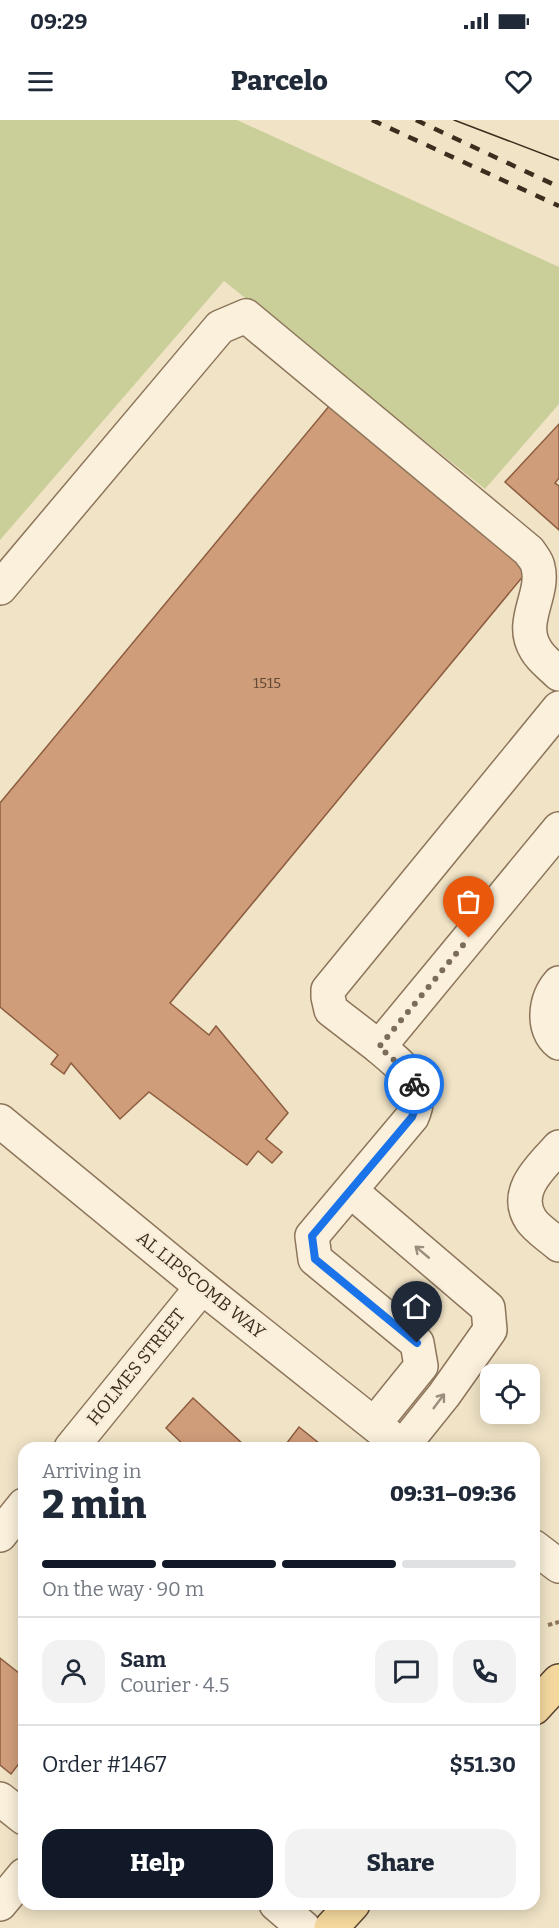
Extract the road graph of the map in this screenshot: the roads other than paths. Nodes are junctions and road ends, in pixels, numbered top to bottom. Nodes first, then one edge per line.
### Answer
1 (0, 588) edge
2 (559, 674) edge
3 (559, 708) edge
4 (559, 829) edge
5 (559, 983) edge
6 (552, 1029) edge
7 (379, 1047) junction
8 (0, 1121) edge
9 (559, 1147) edge
10 (351, 1191) junction
11 (559, 1245) edge
12 (202, 1287) junction
13 (386, 1439) edge
14 (76, 1442) edge
15 (18, 1512) edge
16 (0, 1535) edge
17 (540, 1552) edge
18 (559, 1566) edge
19 (559, 1681) edge
20 (540, 1702) edge
21 (0, 1799) edge
22 (18, 1813) edge
23 (18, 1882) edge
24 (0, 1904) edge
25 (283, 1910) edge
26 (347, 1910) edge
27 (304, 1928) edge
28 (330, 1928) edge

1 - 2 street
3 - 7 street
4 - 7 street
5 - 6 street
7 - 10 street
8 - 12 street, AL LIPSCOMB WAY
9 - 11 street
10 - 13 street
13 -> 10 street
12 - 13 street, AL LIPSCOMB WAY
12 - 14 street, HOLMES STREET
15 - 16 street
17 - 18 street
19 - 20 main road
21 - 22 street
23 - 24 street
25 - 27 street
26 - 28 main road

